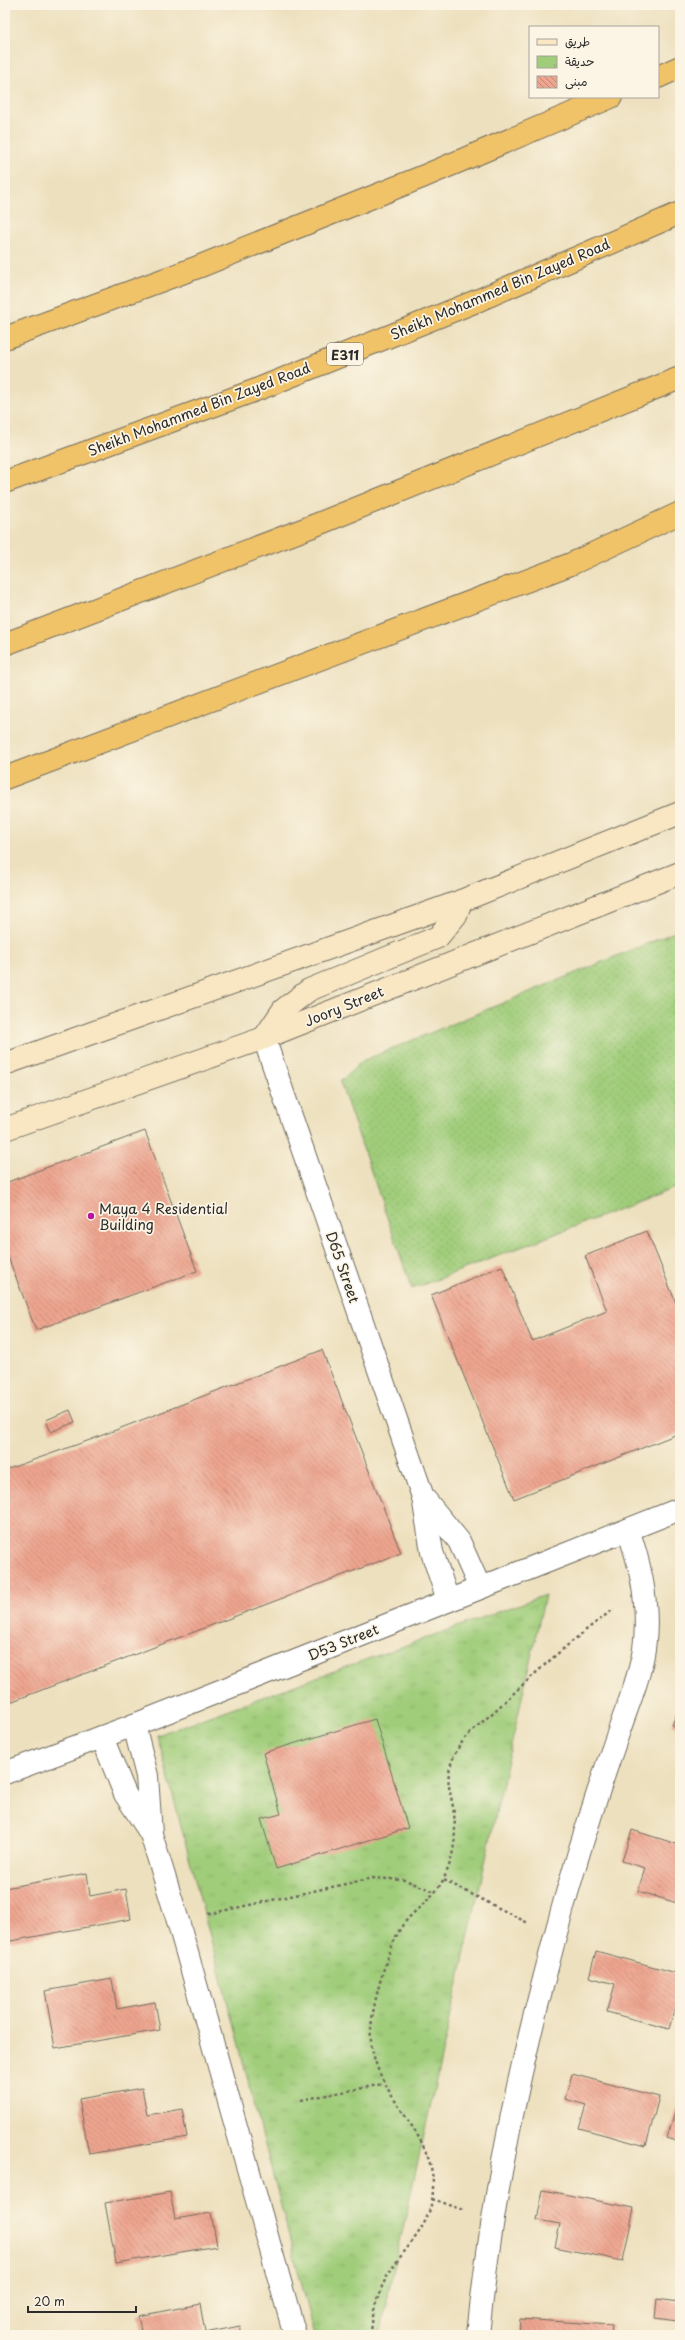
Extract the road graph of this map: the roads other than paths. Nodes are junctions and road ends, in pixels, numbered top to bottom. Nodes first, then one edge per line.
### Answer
1 (680, 67) edge
2 (659, 77) edge
3 (609, 98) edge
4 (680, 213) edge
5 (5, 338) edge
6 (680, 378) edge
7 (5, 482) edge
8 (680, 513) edge
9 (5, 644) edge
10 (5, 778) edge
11 (680, 814) edge
12 (680, 873) edge
13 (461, 901) junction
14 (264, 1038) junction
15 (5, 1064) edge
16 (5, 1129) edge
17 (423, 1497) junction
18 (680, 1509) edge
19 (628, 1530) junction
20 (480, 1588) junction
21 (448, 1600) junction
22 (134, 1725) junction
23 (102, 1737) junction
24 (5, 1773) edge
25 (151, 1834) junction
26 (295, 2335) edge
27 (478, 2335) edge

1 - 2 highway
3 - 5 highway
4 - 7 highway, Sheikh Mohammed Bin Zayed Road / E311
6 - 9 highway
8 - 10 highway
11 - 13 street
12 - 14 street, Joory Street
13 - 14 street
13 - 15 street
14 - 16 street, Joory Street
14 - 17 street, D65 Street
17 - 20 street, D65 Street
17 - 21 street, D65 Street
18 - 19 street, D53 Street
19 - 20 street, D53 Street
19 - 27 street
20 - 21 street, D53 Street
21 - 22 street, D53 Street
22 - 23 street, D53 Street
22 - 25 street
23 - 24 street, D53 Street
23 - 25 street
25 - 26 street

